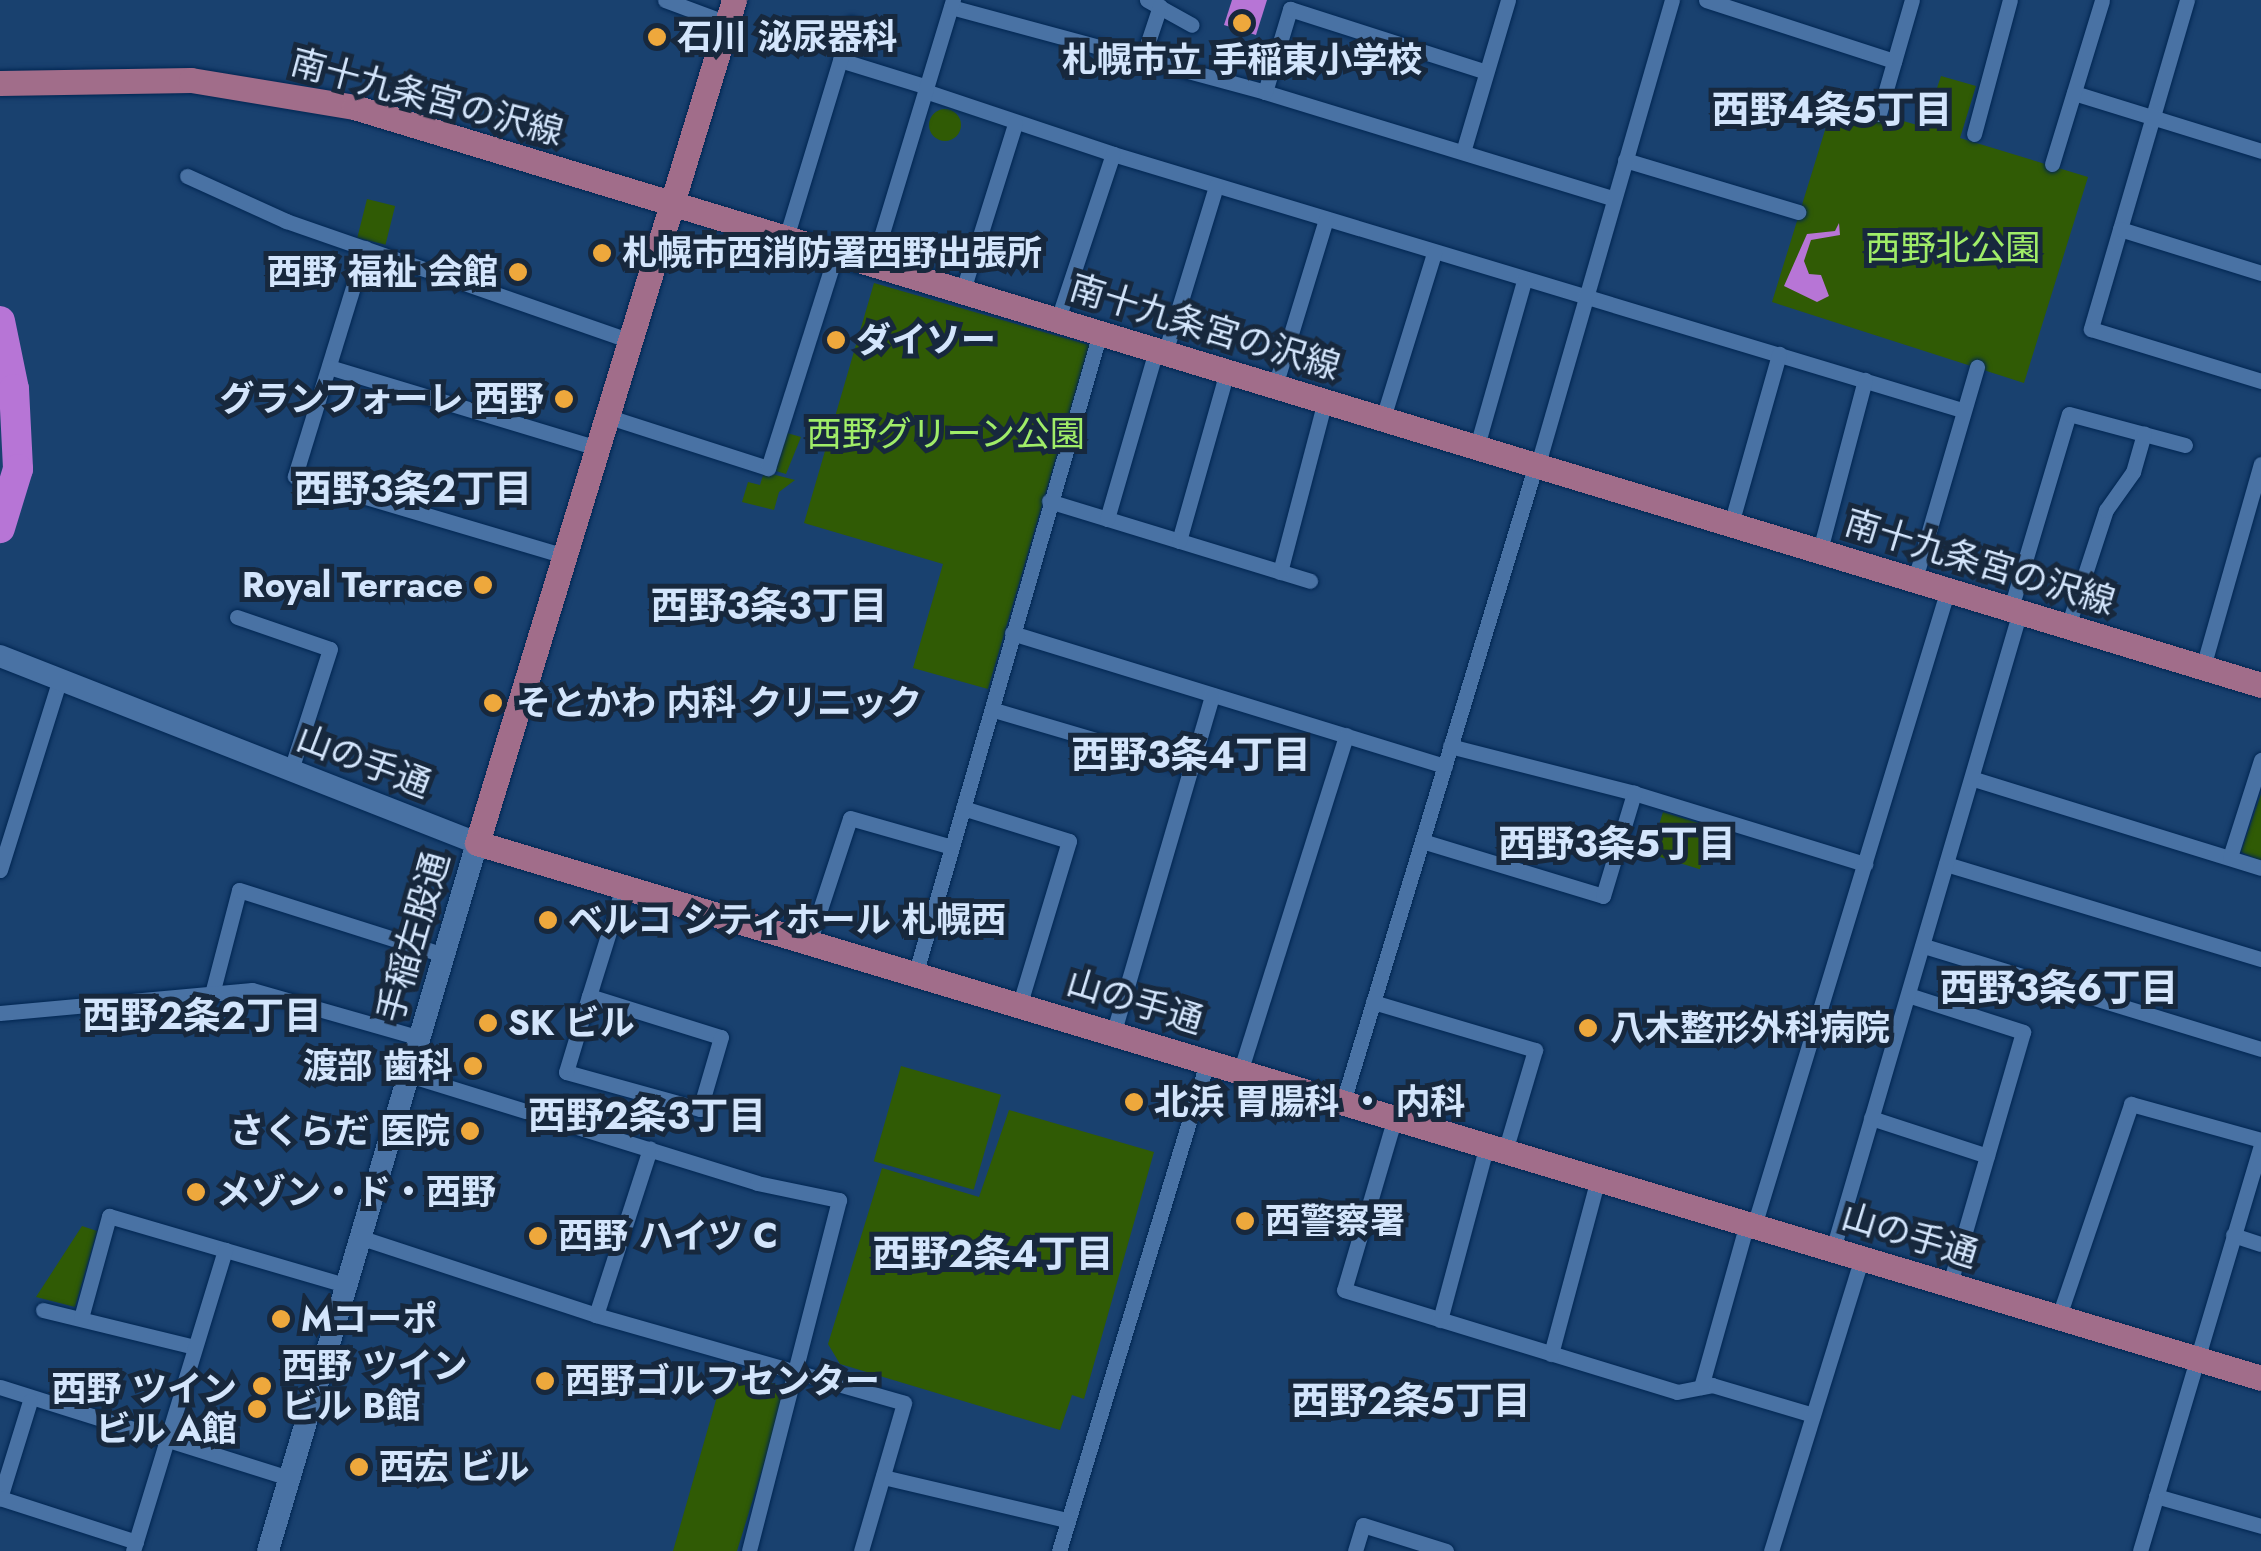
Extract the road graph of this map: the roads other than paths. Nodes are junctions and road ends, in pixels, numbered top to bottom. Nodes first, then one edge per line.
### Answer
1 (664, 0) edge
2 (1508, 0) edge
3 (1672, 0) edge
4 (1706, 0) edge
5 (1912, 0) edge
6 (2010, 0) edge
7 (2102, 0) edge
8 (2187, 0) edge
9 (1153, 3) edge
10 (952, 4) edge
11 (731, 11) edge
12 (852, 24) dead end
13 (1192, 26) dead end
14 (840, 60) junction
15 (1894, 62) junction
16 (1141, 63) junction
17 (1486, 72) junction
18 (0, 83) edge
19 (926, 89) junction
20 (1265, 92) junction
21 (2074, 93) junction
22 (1879, 114) dead end
23 (2153, 118) junction
24 (1014, 124) junction
25 (1974, 134) dead end
26 (2261, 151) edge
27 (1463, 152) junction
28 (1113, 154) junction
29 (1625, 160) junction
30 (2052, 164) dead end
31 (187, 176) dead end
32 (1216, 186) junction
33 (1611, 198) junction
34 (672, 204) junction
35 (1798, 212) dead end
36 (1326, 220) junction
37 (2120, 229) junction
38 (786, 238) junction
39 (365, 248) junction
40 (836, 253) junction
41 (1434, 253) junction
42 (872, 263) junction
43 (2261, 272) edge
44 (1524, 281) junction
45 (963, 290) junction
46 (1586, 300) junction
47 (1058, 320) junction
48 (1100, 333) junction
49 (633, 342) junction
50 (1160, 351) junction
51 (1779, 354) junction
52 (329, 366) junction
53 (1977, 368) dead end
54 (1227, 371) junction
55 (1865, 380) junction
56 (2261, 381) edge
57 (1275, 386) junction
58 (1325, 400) junction
59 (1962, 410) junction
60 (608, 417) junction
61 (1383, 418) junction
62 (2144, 434) junction
63 (1478, 446) junction
64 (2185, 446) dead end
65 (600, 449) junction
66 (1537, 464) junction
67 (2261, 464) edge
68 (1050, 500) junction
69 (1107, 519) junction
70 (1731, 524) junction
71 (1179, 541) junction
72 (1820, 550) junction
73 (568, 557) junction
74 (1280, 572) junction
75 (1914, 579) junction
76 (1310, 581) dead end
77 (1948, 589) junction
78 (2016, 609) junction
79 (237, 617) dead end
80 (2068, 626) junction
81 (1012, 633) junction
82 (0, 656) edge
83 (2204, 667) junction
84 (60, 680) junction
85 (2261, 685) edge
86 (1212, 695) junction
87 (994, 710) junction
88 (1346, 735) junction
89 (1450, 746) junction
90 (2261, 760) edge
91 (1445, 766) junction
92 (1191, 768) junction
93 (291, 770) junction
94 (1974, 779) junction
95 (1634, 793) junction
96 (963, 808) junction
97 (1422, 841) junction
98 (476, 842) junction
99 (952, 847) junction
100 (2230, 857) junction
101 (1865, 864) junction
102 (1946, 864) junction
103 (2261, 868) edge
104 (0, 870) edge
105 (624, 887) junction
106 (810, 940) junction
107 (1924, 946) junction
108 (444, 955) junction
109 (2261, 958) edge
110 (916, 972) junction
111 (213, 990) junction
112 (1908, 995) junction
113 (589, 996) junction
114 (1373, 1002) junction
115 (1020, 1004) junction
116 (0, 1013) edge
117 (1114, 1032) junction
118 (420, 1038) junction
119 (2261, 1050) edge
120 (1208, 1060) junction
121 (1240, 1069) junction
122 (409, 1075) junction
123 (1342, 1102) junction
124 (1395, 1118) junction
125 (1871, 1118) junction
126 (2261, 1142) edge
127 (1496, 1148) junction
128 (650, 1149) junction
129 (1987, 1156) junction
130 (1598, 1178) junction
131 (1750, 1224) junction
132 (2234, 1235) junction
133 (362, 1238) junction
134 (2261, 1244) edge
135 (1833, 1248) junction
136 (225, 1250) junction
137 (1862, 1257) junction
138 (1950, 1284) junction
139 (348, 1286) junction
140 (42, 1310) dead end
141 (596, 1315) junction
142 (2059, 1316) junction
143 (81, 1318) junction
144 (1440, 1320) junction
145 (195, 1347) junction
146 (1551, 1354) junction
147 (2194, 1359) junction
148 (798, 1374) junction
149 (2261, 1378) edge
150 (0, 1386) edge
151 (1701, 1387) junction
152 (30, 1401) junction
153 (1813, 1415) junction
154 (169, 1443) junction
155 (882, 1477) junction
156 (291, 1479) junction
157 (2156, 1496) junction
158 (1066, 1520) junction
159 (2261, 1526) edge
160 (134, 1546) edge
161 (268, 1551) edge
162 (749, 1551) edge
163 (861, 1551) edge
164 (1058, 1551) edge
165 (1355, 1551) edge
166 (1446, 1551) edge
167 (1771, 1551) edge
168 (2140, 1551) edge

1 - 11 street
2 - 17 street
3 - 29 street
4 - 15 street
5 - 15 street
6 - 25 street
7 - 21 street
8 - 23 street
9 - 13 street
9 - 16 street
10 - 16 street
10 - 19 street
11 - 34 main road, 手稲左股通
12 - 14 street
14 - 19 street
14 - 38 street
15 - 22 street
16 - 20 street
17 - 20 street
17 - 27 street
18 - 34 main road, 南十九条宮の沢線
19 - 24 street
19 - 42 street
20 - 27 street
21 - 23 street
21 - 30 street
23 - 26 street
23 - 37 street
24 - 28 street
24 - 45 street
27 - 33 street
28 - 32 street
28 - 47 street
29 - 33 street
29 - 35 street
31 - 39 street
32 - 36 street
32 - 50 street
33 - 46 street
34 - 38 main road, 南十九条宮の沢線
34 - 49 main road, 手稲左股通
36 - 41 street
36 - 57 street
37 - 43 street
37 - 56 street
38 - 40 main road, 南十九条宮の沢線
39 - 49 street
39 - 52 street
40 - 42 main road, 南十九条宮の沢線
40 - 60 street
41 - 44 street
41 - 61 street
42 - 45 main road, 南十九条宮の沢線
44 - 46 street
44 - 63 street
45 - 47 main road, 南十九条宮の沢線
46 - 51 street
46 - 66 street
47 - 48 main road, 南十九条宮の沢線
48 - 50 main road, 南十九条宮の沢線
48 - 68 street
49 - 60 main road, 手稲左股通
50 - 54 main road, 南十九条宮の沢線
50 - 69 street
51 - 55 street
51 - 70 street
52 - 65 street
52 - 73 street
53 - 59 street
54 - 57 main road, 南十九条宮の沢線
54 - 71 street
55 - 59 street
55 - 72 street
57 - 58 main road, 南十九条宮の沢線
58 - 61 main road, 南十九条宮の沢線
58 - 74 street
59 - 75 street
60 - 65 main road, 手稲左股通
61 - 63 main road, 南十九条宮の沢線
62 - 64 street
62 - 78 street
62 - 80 street
63 - 66 main road, 南十九条宮の沢線
65 - 73 main road, 手稲左股通
66 - 70 main road, 南十九条宮の沢線
66 - 89 street
67 - 83 street
68 - 69 street
68 - 81 street
69 - 71 street
70 - 72 main road, 南十九条宮の沢線
71 - 74 street
72 - 75 main road, 南十九条宮の沢線
73 - 98 main road, 手稲左股通
74 - 76 street
75 - 77 main road, 南十九条宮の沢線
77 - 78 main road, 南十九条宮の沢線
77 - 101 street
78 - 80 main road, 南十九条宮の沢線
78 - 94 street
79 - 93 street
80 - 83 main road, 南十九条宮の沢線
81 - 86 street
81 - 87 street
82 - 84 street, 山の手通
83 - 85 main road, 南十九条宮の沢線
84 - 93 street, 山の手通
84 - 104 street
86 - 88 street
86 - 92 street
87 - 92 street
87 - 96 street
88 - 91 street
88 - 121 street
89 - 91 street
89 - 95 street
90 - 100 street
91 - 97 street
92 - 117 street
93 - 98 street, 山の手通
94 - 100 street
94 - 102 street
95 - 97 street
95 - 101 street
96 - 99 street
96 - 115 street
97 - 114 street
98 - 105 main road, 山の手通
98 - 108 street, 手稲左股通
99 - 106 street
99 - 110 street
100 - 103 street
101 - 131 street
102 - 107 street
102 - 109 street
105 - 106 main road, 山の手通
105 - 113 street
106 - 110 main road, 山の手通
107 - 112 street
107 - 119 street
108 - 111 street
108 - 118 street, 手稲左股通
110 - 115 main road, 山の手通
111 - 116 street
111 - 118 street
112 - 125 street
112 - 129 street
113 - 113 street
114 - 123 street
114 - 127 street
115 - 117 main road, 山の手通
117 - 120 main road, 山の手通
118 - 122 street, 手稲左股通
120 - 121 main road, 山の手通
120 - 158 street
121 - 123 main road, 山の手通
122 - 128 street
122 - 133 street, 手稲左股通
123 - 124 main road, 山の手通
124 - 127 main road, 山の手通
124 - 144 street
125 - 129 street
125 - 135 street
126 - 132 street
126 - 142 street
127 - 130 main road, 山の手通
127 - 144 street
128 - 141 street
128 - 148 street
129 - 138 street
130 - 131 main road, 山の手通
130 - 146 street
131 - 135 main road, 山の手通
131 - 151 street
132 - 134 street
132 - 147 street
133 - 139 street, 手稲左股通
133 - 141 street
135 - 137 main road, 山の手通
136 - 139 street
136 - 143 street
136 - 145 street
137 - 138 main road, 山の手通
137 - 153 street
138 - 142 main road, 山の手通
139 - 156 street, 手稲左股通
140 - 143 street
141 - 148 street
142 - 147 main road, 山の手通
143 - 145 street
144 - 146 street
145 - 154 street
146 - 151 street
147 - 149 main road, 山の手通
147 - 157 street
148 - 155 street
148 - 162 street
150 - 152 street
151 - 153 street
152 - 154 street
152 - 160 street
153 - 167 street
154 - 156 street
154 - 160 street
155 - 158 street
155 - 163 street
156 - 161 street, 手稲左股通
157 - 159 street
157 - 168 street
158 - 164 street
165 - 166 street

